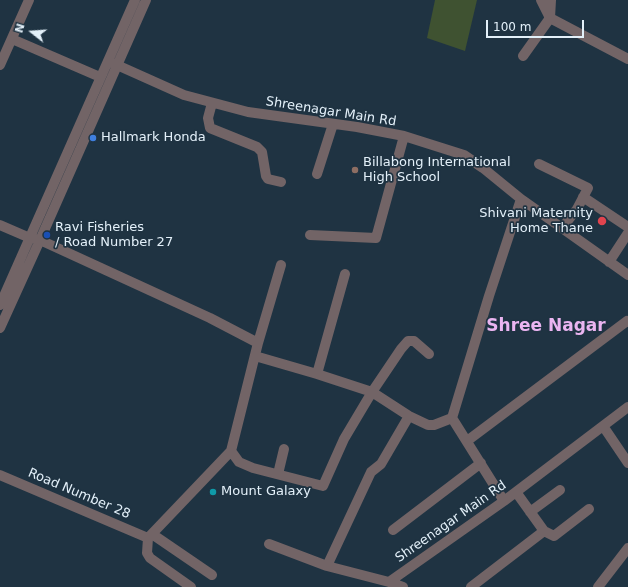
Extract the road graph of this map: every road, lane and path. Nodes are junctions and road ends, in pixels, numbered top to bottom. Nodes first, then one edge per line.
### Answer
1 (29, 0) edge
2 (135, 0) edge
3 (146, 0) edge
4 (541, 0) edge
5 (551, 0) edge
6 (550, 18) junction
7 (12, 40) junction
8 (523, 56) dead end
9 (628, 59) edge
10 (112, 63) junction
11 (0, 65) edge
12 (100, 78) junction
13 (212, 102) junction
14 (333, 124) junction
15 (404, 136) junction
16 (539, 164) dead end
17 (318, 174) dead end
18 (281, 182) dead end
19 (583, 197) junction
20 (521, 198) junction
21 (0, 226) edge
22 (628, 227) edge
23 (562, 228) junction
24 (628, 233) edge
25 (310, 235) dead end
26 (35, 239) junction
27 (610, 262) junction
28 (281, 265) dead end
29 (345, 274) dead end
30 (628, 275) edge
31 (0, 305) edge
32 (628, 322) edge
33 (0, 328) edge
34 (258, 343) junction
35 (430, 354) dead end
36 (255, 356) junction
37 (317, 374) junction
38 (372, 392) junction
39 (628, 407) edge
40 (409, 416) junction
41 (452, 418) junction
42 (603, 426) junction
43 (467, 441) junction
44 (284, 449) dead end
45 (231, 451) junction
46 (481, 463) junction
47 (628, 463) edge
48 (278, 474) junction
49 (0, 475) edge
50 (560, 490) dead end
51 (516, 492) junction
52 (504, 501) junction
53 (589, 509) dead end
54 (530, 512) junction
55 (392, 530) dead end
56 (544, 531) junction
57 (150, 536) junction
58 (269, 544) dead end
59 (628, 548) edge
60 (327, 566) junction
61 (212, 575) dead end
62 (385, 583) edge
63 (191, 587) edge
64 (403, 587) edge
65 (472, 587) edge
66 (598, 587) edge

1 - 7 street
2 - 10 street
3 - 10 street
4 - 6 street
5 - 6 street
6 - 8 street
6 - 9 street
7 - 11 street
7 - 12 street
10 - 12 street
10 - 13 street, Shreenagar Main Rd
10 - 26 street
12 - 26 street
13 - 14 street, Shreenagar Main Rd
13 - 18 street
14 - 15 street, Shreenagar Main Rd
14 - 17 street
15 - 20 street, Shreenagar Main Rd
15 - 25 street
16 - 19 street
19 - 22 street
19 - 23 street
20 - 23 street, Shreenagar Main Rd
20 - 41 street
21 - 26 street
23 - 27 street, Shreenagar Main Rd
24 - 27 street
26 - 31 street
26 - 33 street
26 - 34 street
27 - 30 street, Shreenagar Main Rd
28 - 34 street
29 - 37 street
32 - 43 street
34 - 36 street
35 - 38 street
36 - 37 street
36 - 45 street
37 - 38 street
38 - 40 street
38 - 48 street
39 - 42 street, Shreenagar Main Rd
40 - 41 street
40 - 60 street
41 - 43 street
42 - 47 street
42 - 51 street, Shreenagar Main Rd
43 - 46 street
44 - 48 street
45 - 48 street
45 - 57 street
46 - 52 street
46 - 55 street
49 - 57 street, Road Number 28
50 - 54 street
51 - 52 street, Shreenagar Main Rd
51 - 54 street
52 - 62 street, Shreenagar Main Rd
53 - 56 street
54 - 56 street
56 - 65 street
57 - 61 street, Road Number 28
57 - 63 street
58 - 60 street
59 - 66 street
60 - 62 street
62 - 64 street

